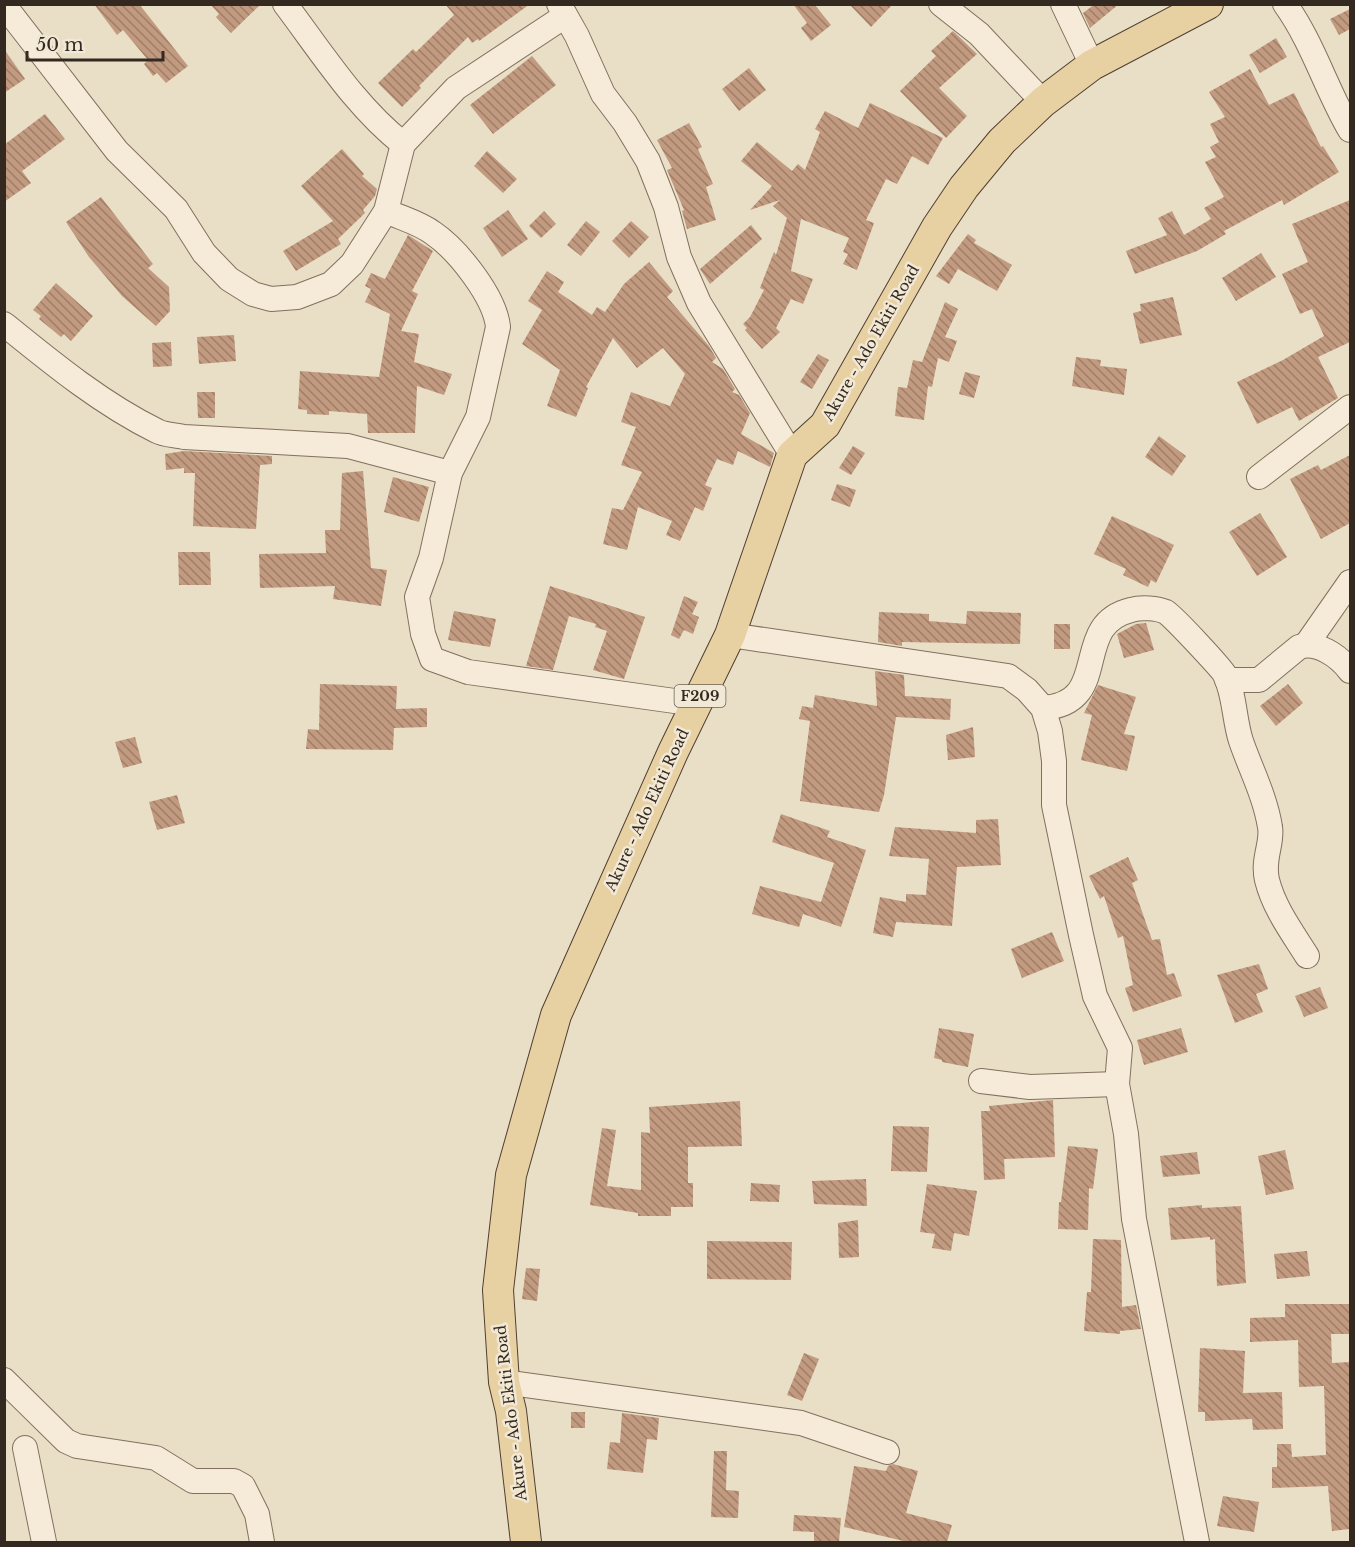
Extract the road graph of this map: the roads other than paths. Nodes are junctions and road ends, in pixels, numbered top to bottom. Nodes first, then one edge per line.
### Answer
1 (285, 4) edge
2 (941, 4) edge
3 (1063, 4) edge
4 (1208, 4) edge
5 (1286, 4) edge
6 (4, 5) edge
7 (562, 10) edge
8 (1092, 65) junction
9 (1043, 102) junction
10 (1350, 130) edge
11 (403, 144) junction
12 (386, 211) junction
13 (4, 324) edge
14 (1350, 407) edge
15 (792, 455) junction
16 (450, 473) junction
17 (1259, 477) dead end
18 (1350, 582) edge
19 (730, 635) junction
20 (1306, 645) junction
21 (1350, 671) edge
22 (1227, 680) junction
23 (696, 704) junction
24 (1043, 708) junction
25 (1307, 956) dead end
26 (981, 1081) dead end
27 (1117, 1084) junction
28 (4, 1380) edge
29 (504, 1382) junction
30 (45, 1423) junction
31 (15, 1450) edge
32 (887, 1452) dead end
33 (44, 1542) edge
34 (262, 1542) edge
35 (526, 1542) edge
36 (1197, 1542) edge

1 - 11 street
2 - 9 street
3 - 8 street
4 - 8 main road, Akure - Ado Ekiti Road / F209
5 - 10 street
6 - 12 street
7 - 11 street
7 - 15 street
8 - 9 main road, Akure - Ado Ekiti Road / F209
9 - 15 main road, Akure - Ado Ekiti Road / F209
11 - 12 street
12 - 16 street
13 - 16 street
14 - 17 street
15 - 19 main road, Akure - Ado Ekiti Road / F209
16 - 23 street
18 - 20 street
19 - 23 main road, Akure - Ado Ekiti Road / F209
19 - 24 street
20 - 21 street
20 - 22 street
22 - 24 street
22 - 25 street
23 - 29 main road, Akure - Ado Ekiti Road / F209
24 - 27 street
26 - 27 street
27 - 36 street
28 - 30 street
29 - 32 street
29 - 35 main road, Akure - Ado Ekiti Road / F209
30 - 31 street
30 - 34 street
31 - 33 street

